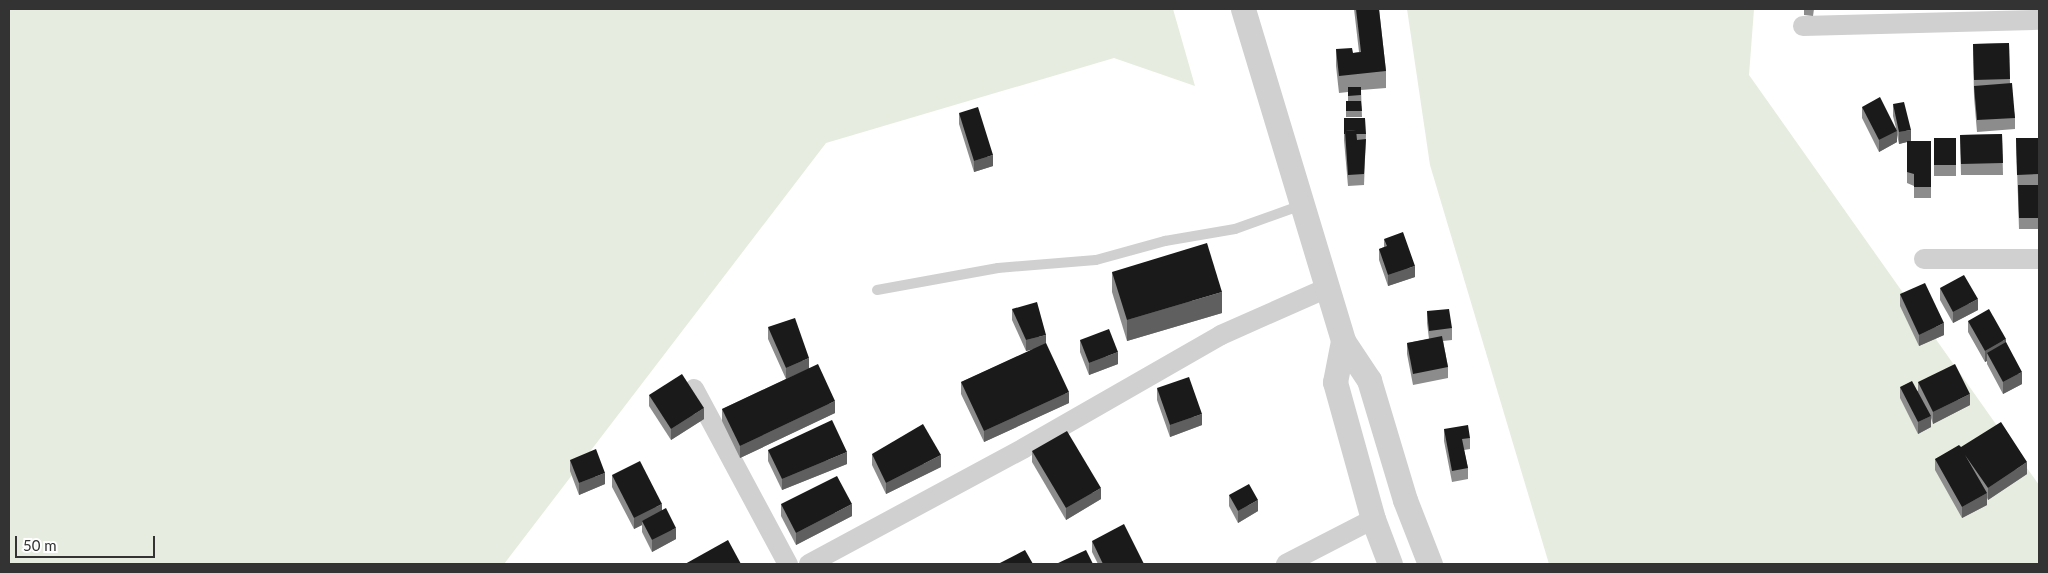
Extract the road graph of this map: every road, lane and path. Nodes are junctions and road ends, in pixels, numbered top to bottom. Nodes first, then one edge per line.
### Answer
1 (1242, 9) edge
2 (2039, 20) edge
3 (1803, 26) dead end
4 (1302, 205) junction
5 (1924, 259) dead end
6 (2039, 259) edge
7 (1328, 288) junction
8 (877, 290) dead end
9 (1343, 340) junction
10 (694, 389) edge
11 (1373, 519) junction
12 (788, 564) edge
13 (809, 564) edge
14 (1286, 564) edge
15 (1390, 564) edge
16 (1430, 564) edge

1 - 4 street
2 - 3 street
4 - 7 street
4 - 8 lane
5 - 6 street
7 - 9 street
7 - 13 street
9 - 11 street
9 - 16 street
10 - 12 street
11 - 14 street
11 - 15 street

